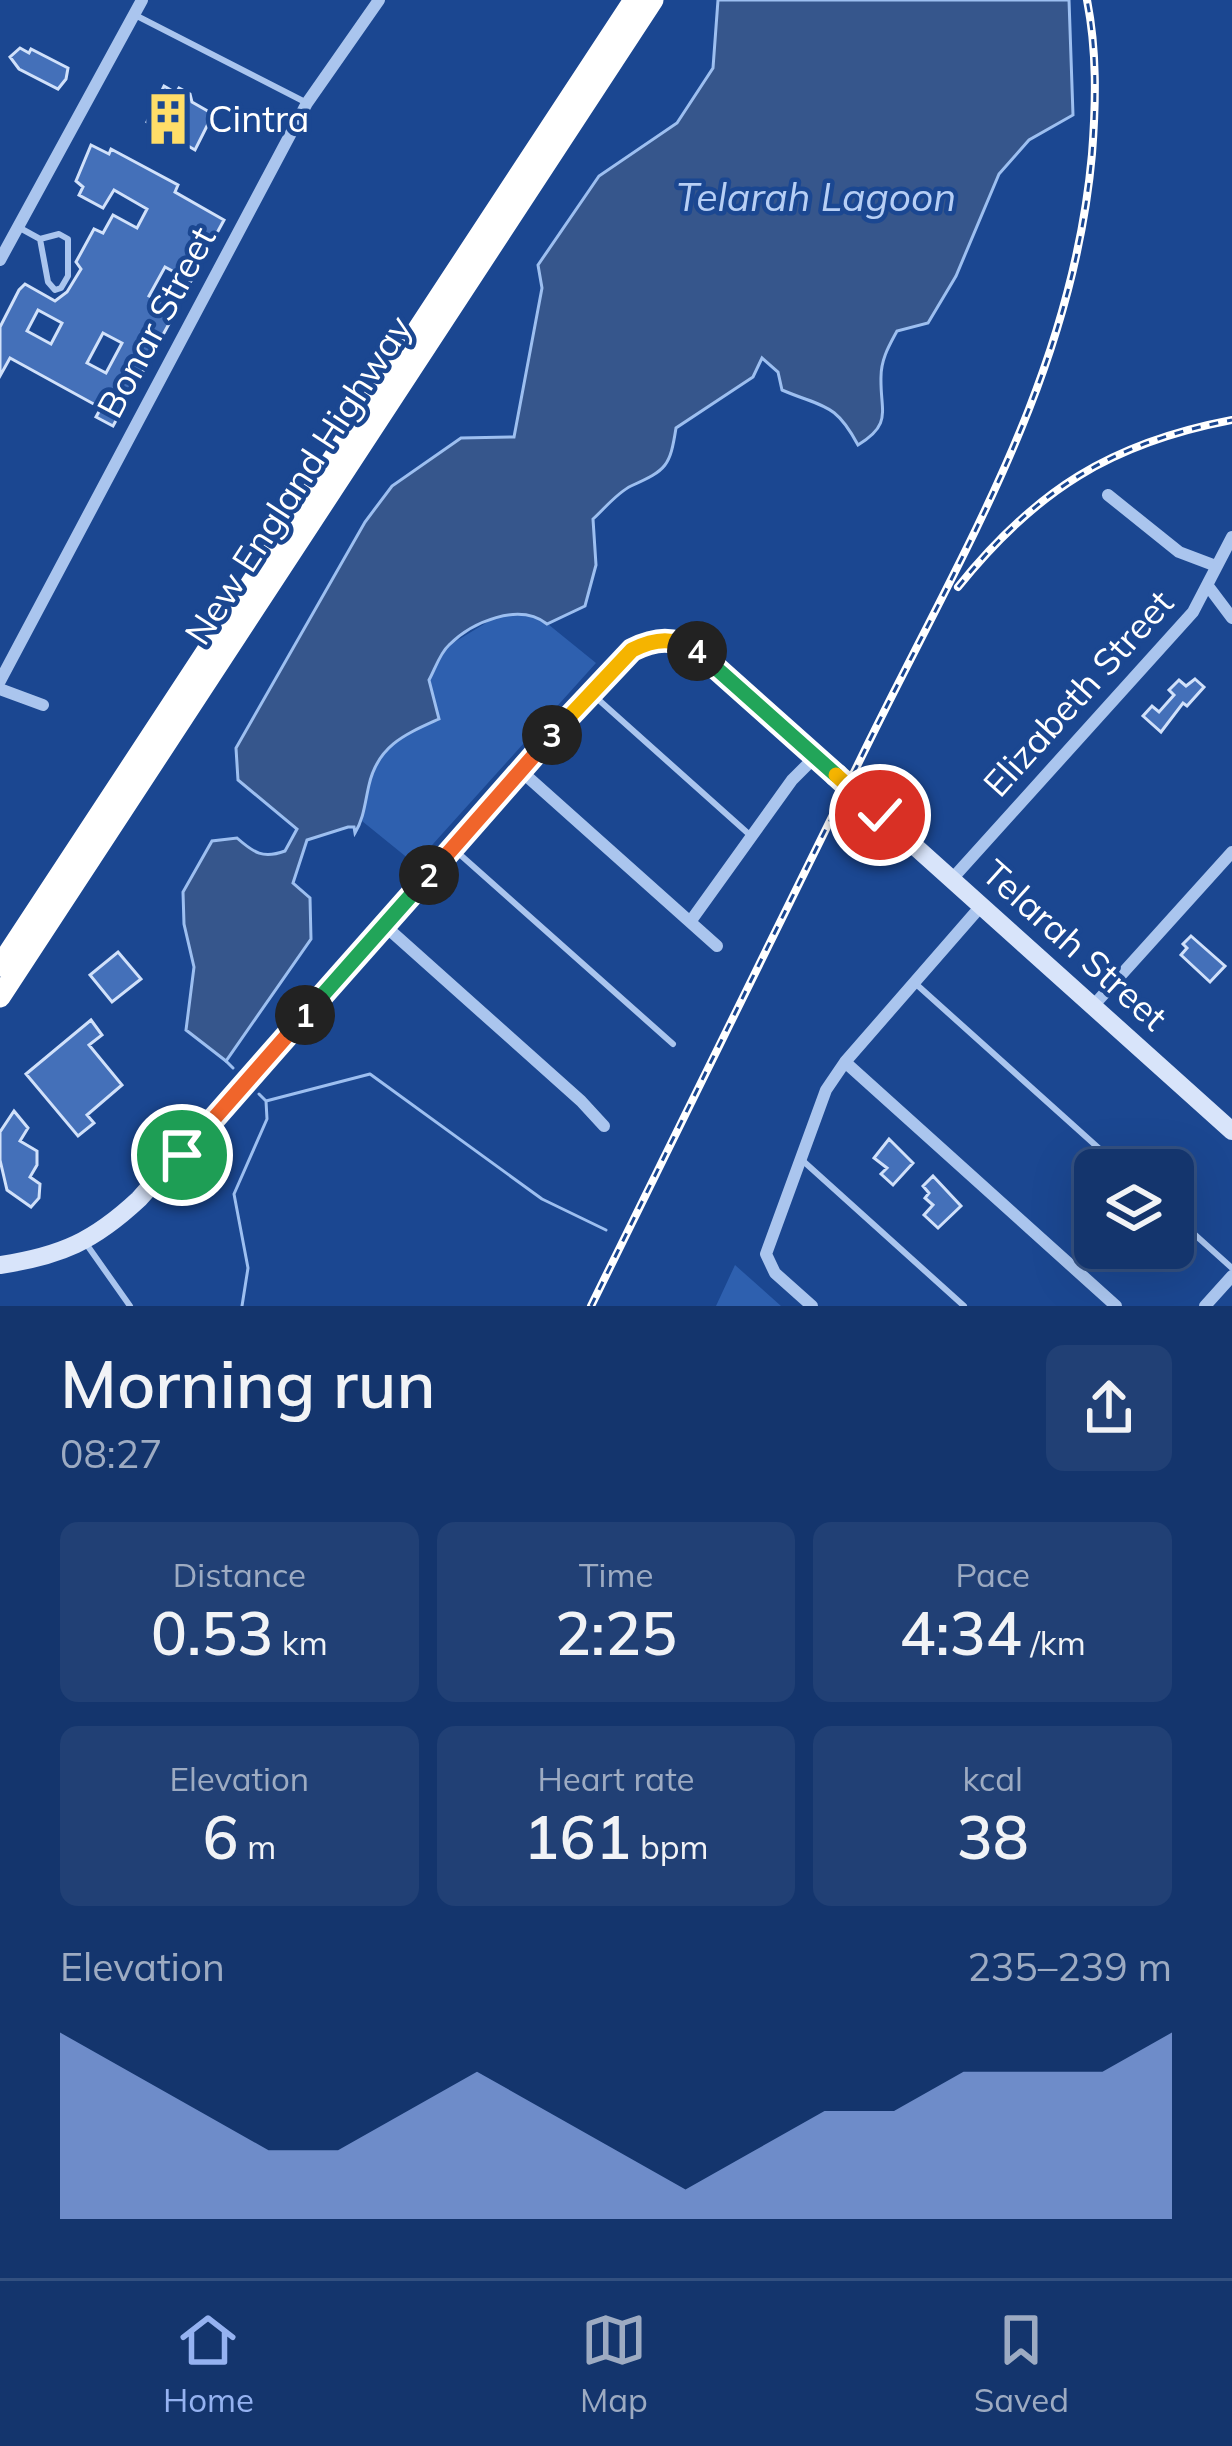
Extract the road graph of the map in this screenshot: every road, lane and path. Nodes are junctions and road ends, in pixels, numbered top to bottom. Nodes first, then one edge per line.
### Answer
1 (142, 0) edge
2 (379, 0) edge
3 (634, 0) edge
4 (653, 0) edge
5 (134, 15) junction
6 (307, 103) junction
7 (18, 227) junction
8 (40, 239) junction
9 (0, 260) edge
10 (1108, 495) dead end
11 (1232, 537) edge
12 (1216, 566) junction
13 (1208, 586) junction
14 (1232, 618) edge
15 (0, 685) edge
16 (590, 692) junction
17 (43, 705) dead end
18 (815, 757) junction
19 (520, 771) junction
20 (754, 838) junction
21 (453, 848) junction
22 (1232, 852) edge
23 (952, 879) junction
24 (982, 905) junction
25 (690, 922) junction
26 (384, 925) junction
27 (717, 946) dead end
28 (0, 966) edge
29 (915, 983) junction
30 (0, 997) edge
31 (1093, 1006) junction
32 (674, 1044) dead end
33 (845, 1062) junction
34 (604, 1126) dead end
35 (1232, 1131) edge
36 (1100, 1149) edge
37 (802, 1160) junction
38 (1194, 1235) edge
39 (85, 1242) junction
40 (0, 1262) edge
41 (1232, 1272) edge
42 (130, 1306) edge
43 (812, 1306) edge
44 (964, 1306) edge
45 (1116, 1306) edge
46 (1204, 1306) edge

1 - 5 street
2 - 6 street, Bonar Street
3 - 28 highway, New England Highway
4 - 30 highway, New England Highway
5 - 6 lane
5 - 7 street
6 - 15 street, Bonar Street
7 - 8 lane
7 - 9 street
8 - 8 lane
10 - 12 street
11 - 12 street, Elizabeth Street
12 - 13 street, Elizabeth Street
13 - 14 street
13 - 23 street, Elizabeth Street
15 - 17 street
16 - 18 street, Telarah Street
16 - 19 street
16 - 20 lane
18 - 20 street
18 - 23 street, Telarah Street, bridge
19 - 21 street
19 - 25 street
20 - 25 street
21 - 26 street
21 - 32 lane
22 - 31 street
23 - 24 street, Telarah Street
24 - 29 street
24 - 31 street, Telarah Street
25 - 27 street
26 - 34 street
26 - 39 street
29 - 33 street
29 - 36 lane
31 - 35 street, Telarah Street
33 - 37 street
33 - 45 street
37 - 43 street
37 - 44 lane
38 - 41 lane
39 - 40 street
39 - 42 lane
41 - 46 street

